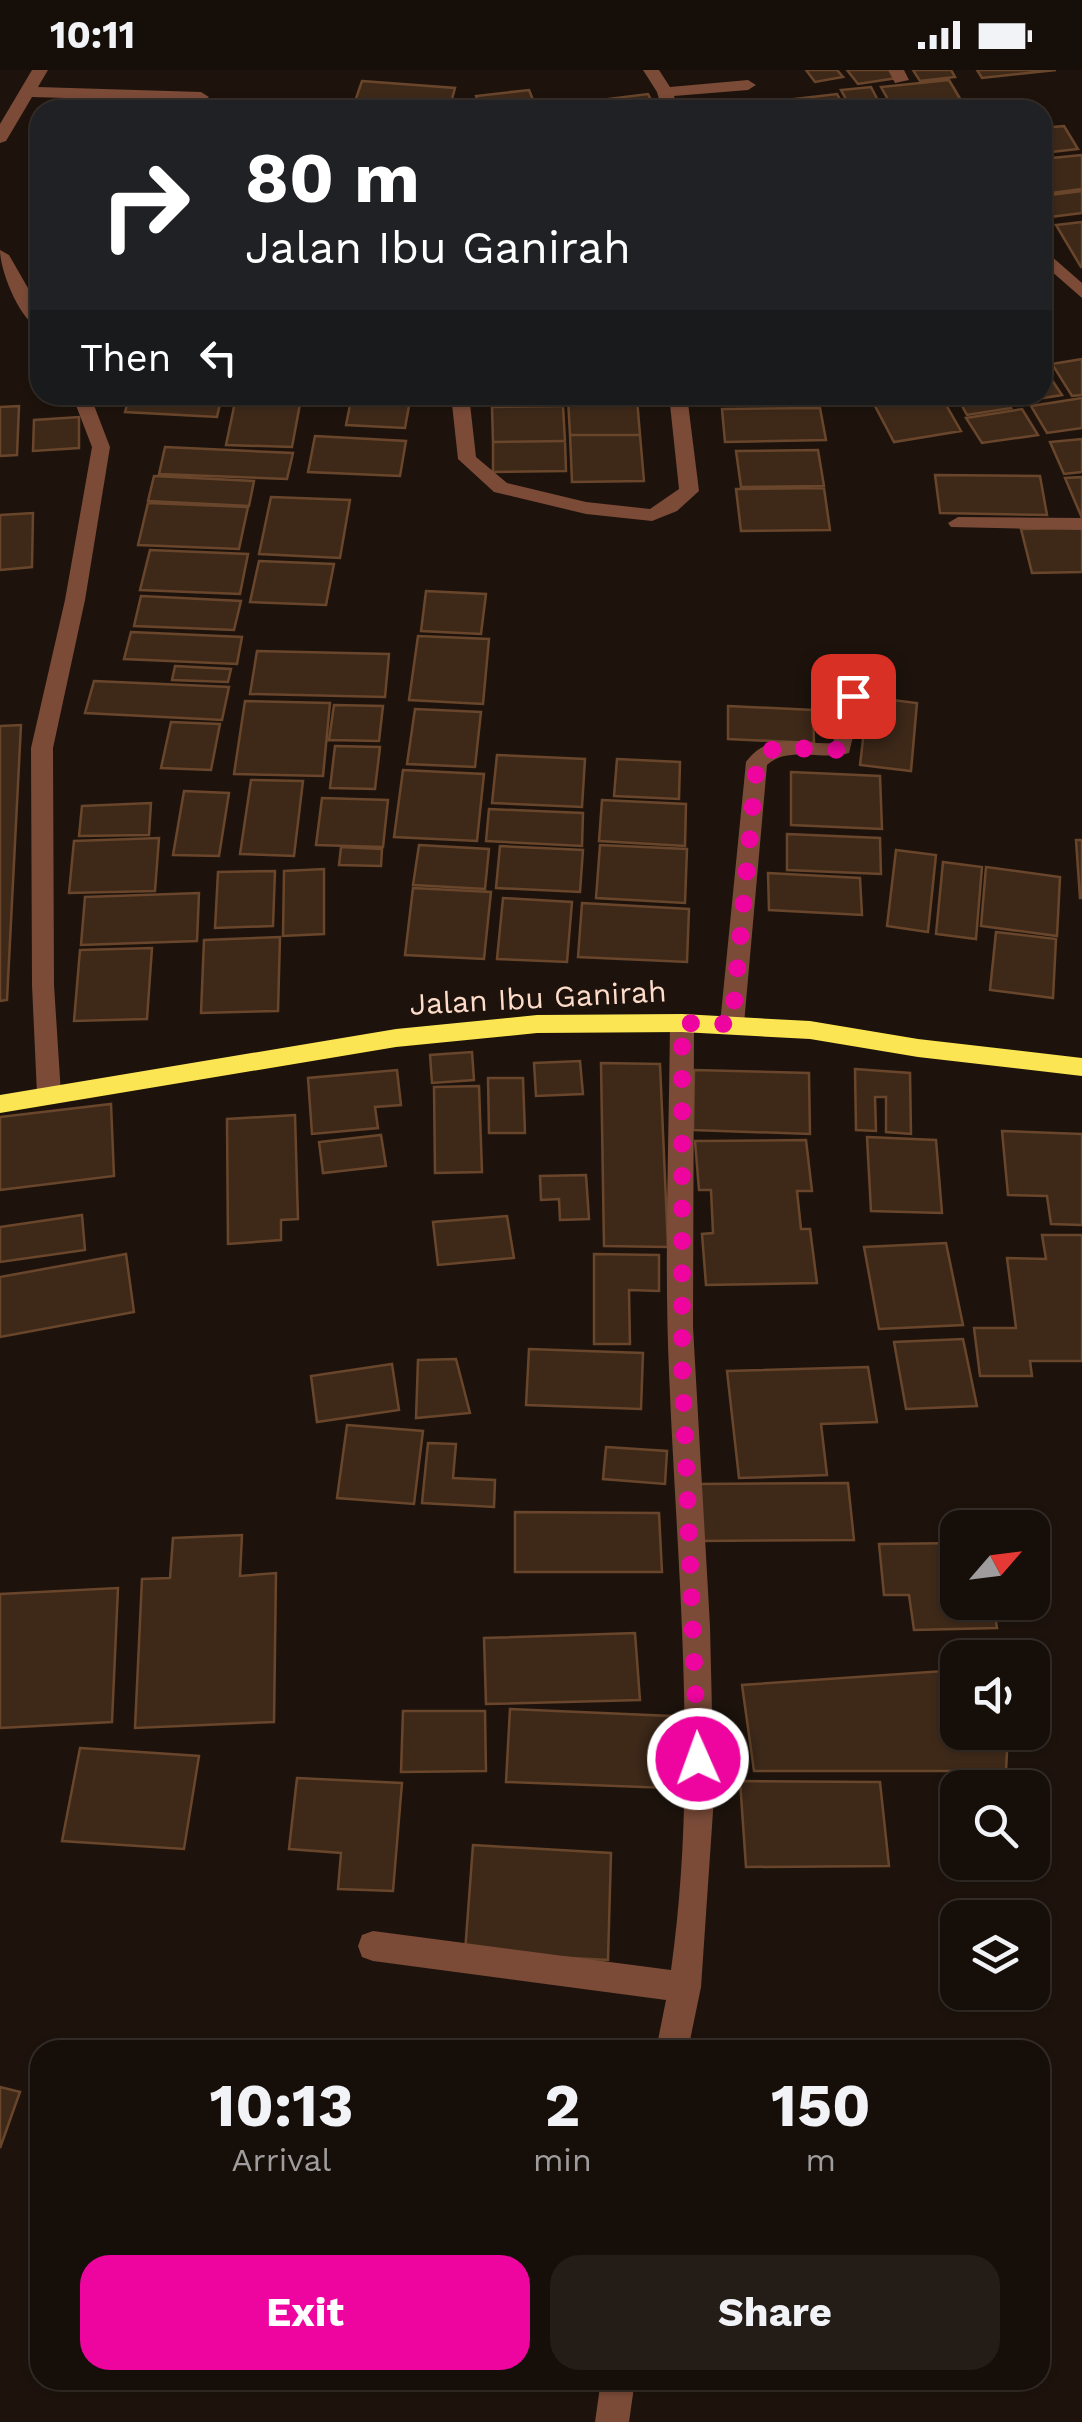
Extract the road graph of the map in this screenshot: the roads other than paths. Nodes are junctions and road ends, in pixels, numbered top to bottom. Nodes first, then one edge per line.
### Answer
1 (40, 70) edge
2 (651, 70) edge
3 (748, 85) dead end
4 (28, 92) junction
5 (665, 92) junction
6 (201, 97) dead end
7 (667, 100) edge
8 (0, 138) edge
9 (0, 255) edge
10 (1052, 264) edge
11 (1082, 273) edge
12 (1062, 275) junction
13 (18, 291) junction
14 (30, 292) edge
15 (1082, 294) edge
16 (30, 309) edge
17 (85, 405) edge
18 (461, 405) edge
19 (679, 405) edge
20 (958, 522) dead end
21 (1082, 524) edge
22 (853, 696) dead end
23 (682, 1023) junction
24 (732, 1024) junction
25 (1082, 1067) edge
26 (48, 1094) junction
27 (0, 1104) edge
28 (374, 1946) dead end
29 (686, 1987) junction
30 (674, 2040) edge
31 (617, 2390) edge
32 (612, 2422) edge

1 - 4 street
2 - 5 street
3 - 5 street
4 - 6 street
4 - 8 street
5 - 7 street
9 - 13 street
10 - 12 street
11 - 12 street
12 - 15 street
13 - 14 street
13 - 16 street
17 - 26 street
18 - 19 street
20 - 21 street
22 - 24 street
23 - 24 main road, Jalan Ibu Ganirah
23 - 26 main road, Jalan Ibu Ganirah
23 - 29 street
24 - 25 main road, Jalan Ibu Ganirah
26 - 27 main road, Jalan Ibu Ganirah
28 - 29 street
29 - 30 street
31 - 32 street

